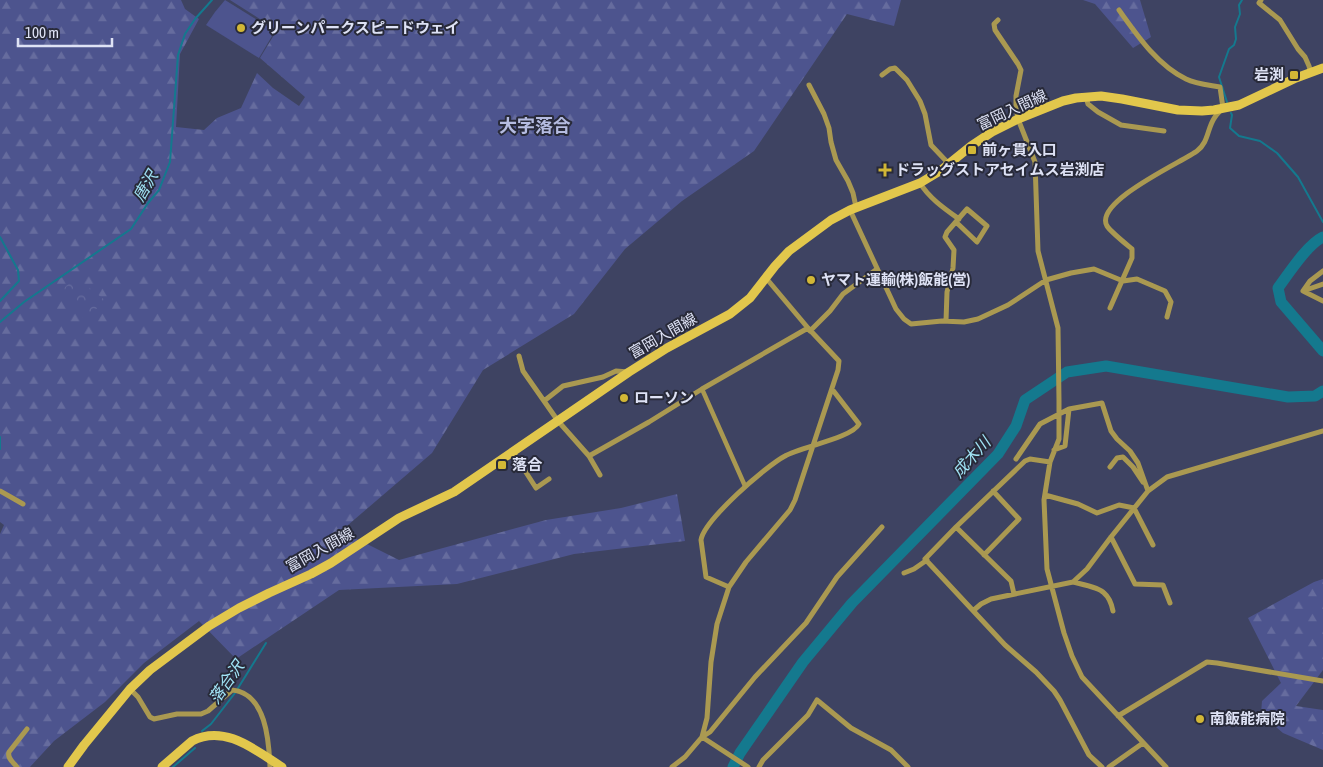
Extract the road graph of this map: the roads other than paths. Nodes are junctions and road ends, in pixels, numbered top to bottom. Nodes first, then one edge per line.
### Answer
1 (1261, 0) edge
2 (1119, 10) dead end
3 (998, 20) dead end
4 (1323, 68) edge
5 (1311, 73) junction
6 (882, 75) dead end
7 (809, 85) dead end
8 (1086, 97) junction
9 (1223, 108) junction
10 (1018, 119) junction
11 (1164, 131) dead end
12 (950, 164) junction
13 (920, 182) junction
14 (853, 208) junction
15 (957, 221) junction
16 (877, 269) junction
17 (1323, 271) edge
18 (766, 278) junction
19 (1046, 280) junction
20 (1123, 280) junction
21 (1323, 284) edge
22 (1303, 291) junction
23 (1323, 301) edge
24 (1110, 308) dead end
25 (1167, 316) dead end
26 (946, 321) junction
27 (809, 330) junction
28 (519, 356) dead end
29 (629, 372) junction
30 (702, 389) junction
31 (832, 389) junction
32 (544, 401) junction
33 (1069, 409) junction
34 (558, 421) junction
35 (1323, 431) edge
36 (814, 445) junction
37 (1054, 450) junction
38 (513, 452) junction
39 (589, 456) junction
40 (1016, 459) dead end
41 (1050, 462) junction
42 (1110, 467) dead end
43 (600, 475) dead end
44 (549, 479) dead end
45 (745, 486) junction
46 (0, 491) edge
47 (993, 491) junction
48 (1148, 491) junction
49 (1045, 495) junction
50 (23, 504) dead end
51 (1134, 508) junction
52 (882, 527) dead end
53 (956, 527) junction
54 (1111, 537) junction
55 (1153, 545) dead end
56 (984, 555) junction
57 (927, 560) junction
58 (904, 572) dead end
59 (1073, 582) junction
60 (1052, 586) junction
61 (729, 587) junction
62 (1014, 594) junction
63 (1170, 603) dead end
64 (974, 610) junction
65 (1113, 611) dead end
66 (1323, 681) edge
67 (130, 689) junction
68 (1118, 716) junction
69 (27, 730) dead end
70 (702, 736) junction
71 (1143, 743) junction
72 (270, 763) edge
73 (17, 767) edge
74 (68, 767) edge
75 (162, 767) edge
76 (282, 767) edge
77 (672, 767) edge
78 (748, 767) edge
79 (759, 767) edge
80 (908, 767) edge
81 (1102, 767) edge
82 (1109, 767) edge
83 (1166, 767) edge

1 - 5 street
2 - 9 street
3 - 10 street
4 - 5 main road, 富岡入間線
5 - 9 main road, 富岡入間線
6 - 12 street
7 - 14 street
8 - 9 main road, 富岡入間線
8 - 10 main road, 富岡入間線
8 - 11 street
9 - 20 street
10 - 12 main road, 富岡入間線
10 - 19 street
12 - 13 main road, 富岡入間線
13 - 14 main road, 富岡入間線
13 - 15 street
14 - 16 street
14 - 18 main road, 富岡入間線
15 - 15 street
15 - 26 street
16 - 26 street
16 - 27 street
17 - 22 street
18 - 27 street
18 - 29 main road, 富岡入間線
19 - 20 street
19 - 26 street
19 - 37 street
20 - 24 street
20 - 25 street
21 - 22 street
22 - 23 street
27 - 30 street
27 - 31 street
28 - 32 street
29 - 32 street
29 - 34 main road, 富岡入間線
30 - 39 street
30 - 45 street
31 - 36 street
31 - 36 street
32 - 34 street
33 - 37 street
33 - 40 street
33 - 48 street
34 - 38 main road, 富岡入間線
34 - 39 street
35 - 48 street
36 - 45 street
36 - 61 street
37 - 41 street
38 - 44 street
38 - 67 main road, 富岡入間線
39 - 43 street
41 - 47 street
41 - 49 street
42 - 48 street
45 - 61 street
46 - 50 street
47 - 53 street
47 - 56 street
48 - 51 street
49 - 51 street
49 - 60 street
51 - 54 street
51 - 55 street
52 - 70 street
53 - 56 street
53 - 57 street
54 - 59 street
54 - 63 street
56 - 62 street
57 - 58 street
57 - 64 street
59 - 60 street
59 - 65 street
60 - 62 street
60 - 68 street
61 - 70 street
62 - 64 street
64 - 81 street
66 - 68 street
67 - 72 street
67 - 74 main road, 富岡入間線
68 - 71 street
69 - 73 street
70 - 77 street
70 - 78 street
71 - 82 street
71 - 83 street
72 - 75 main road
72 - 76 main road
79 - 80 street

